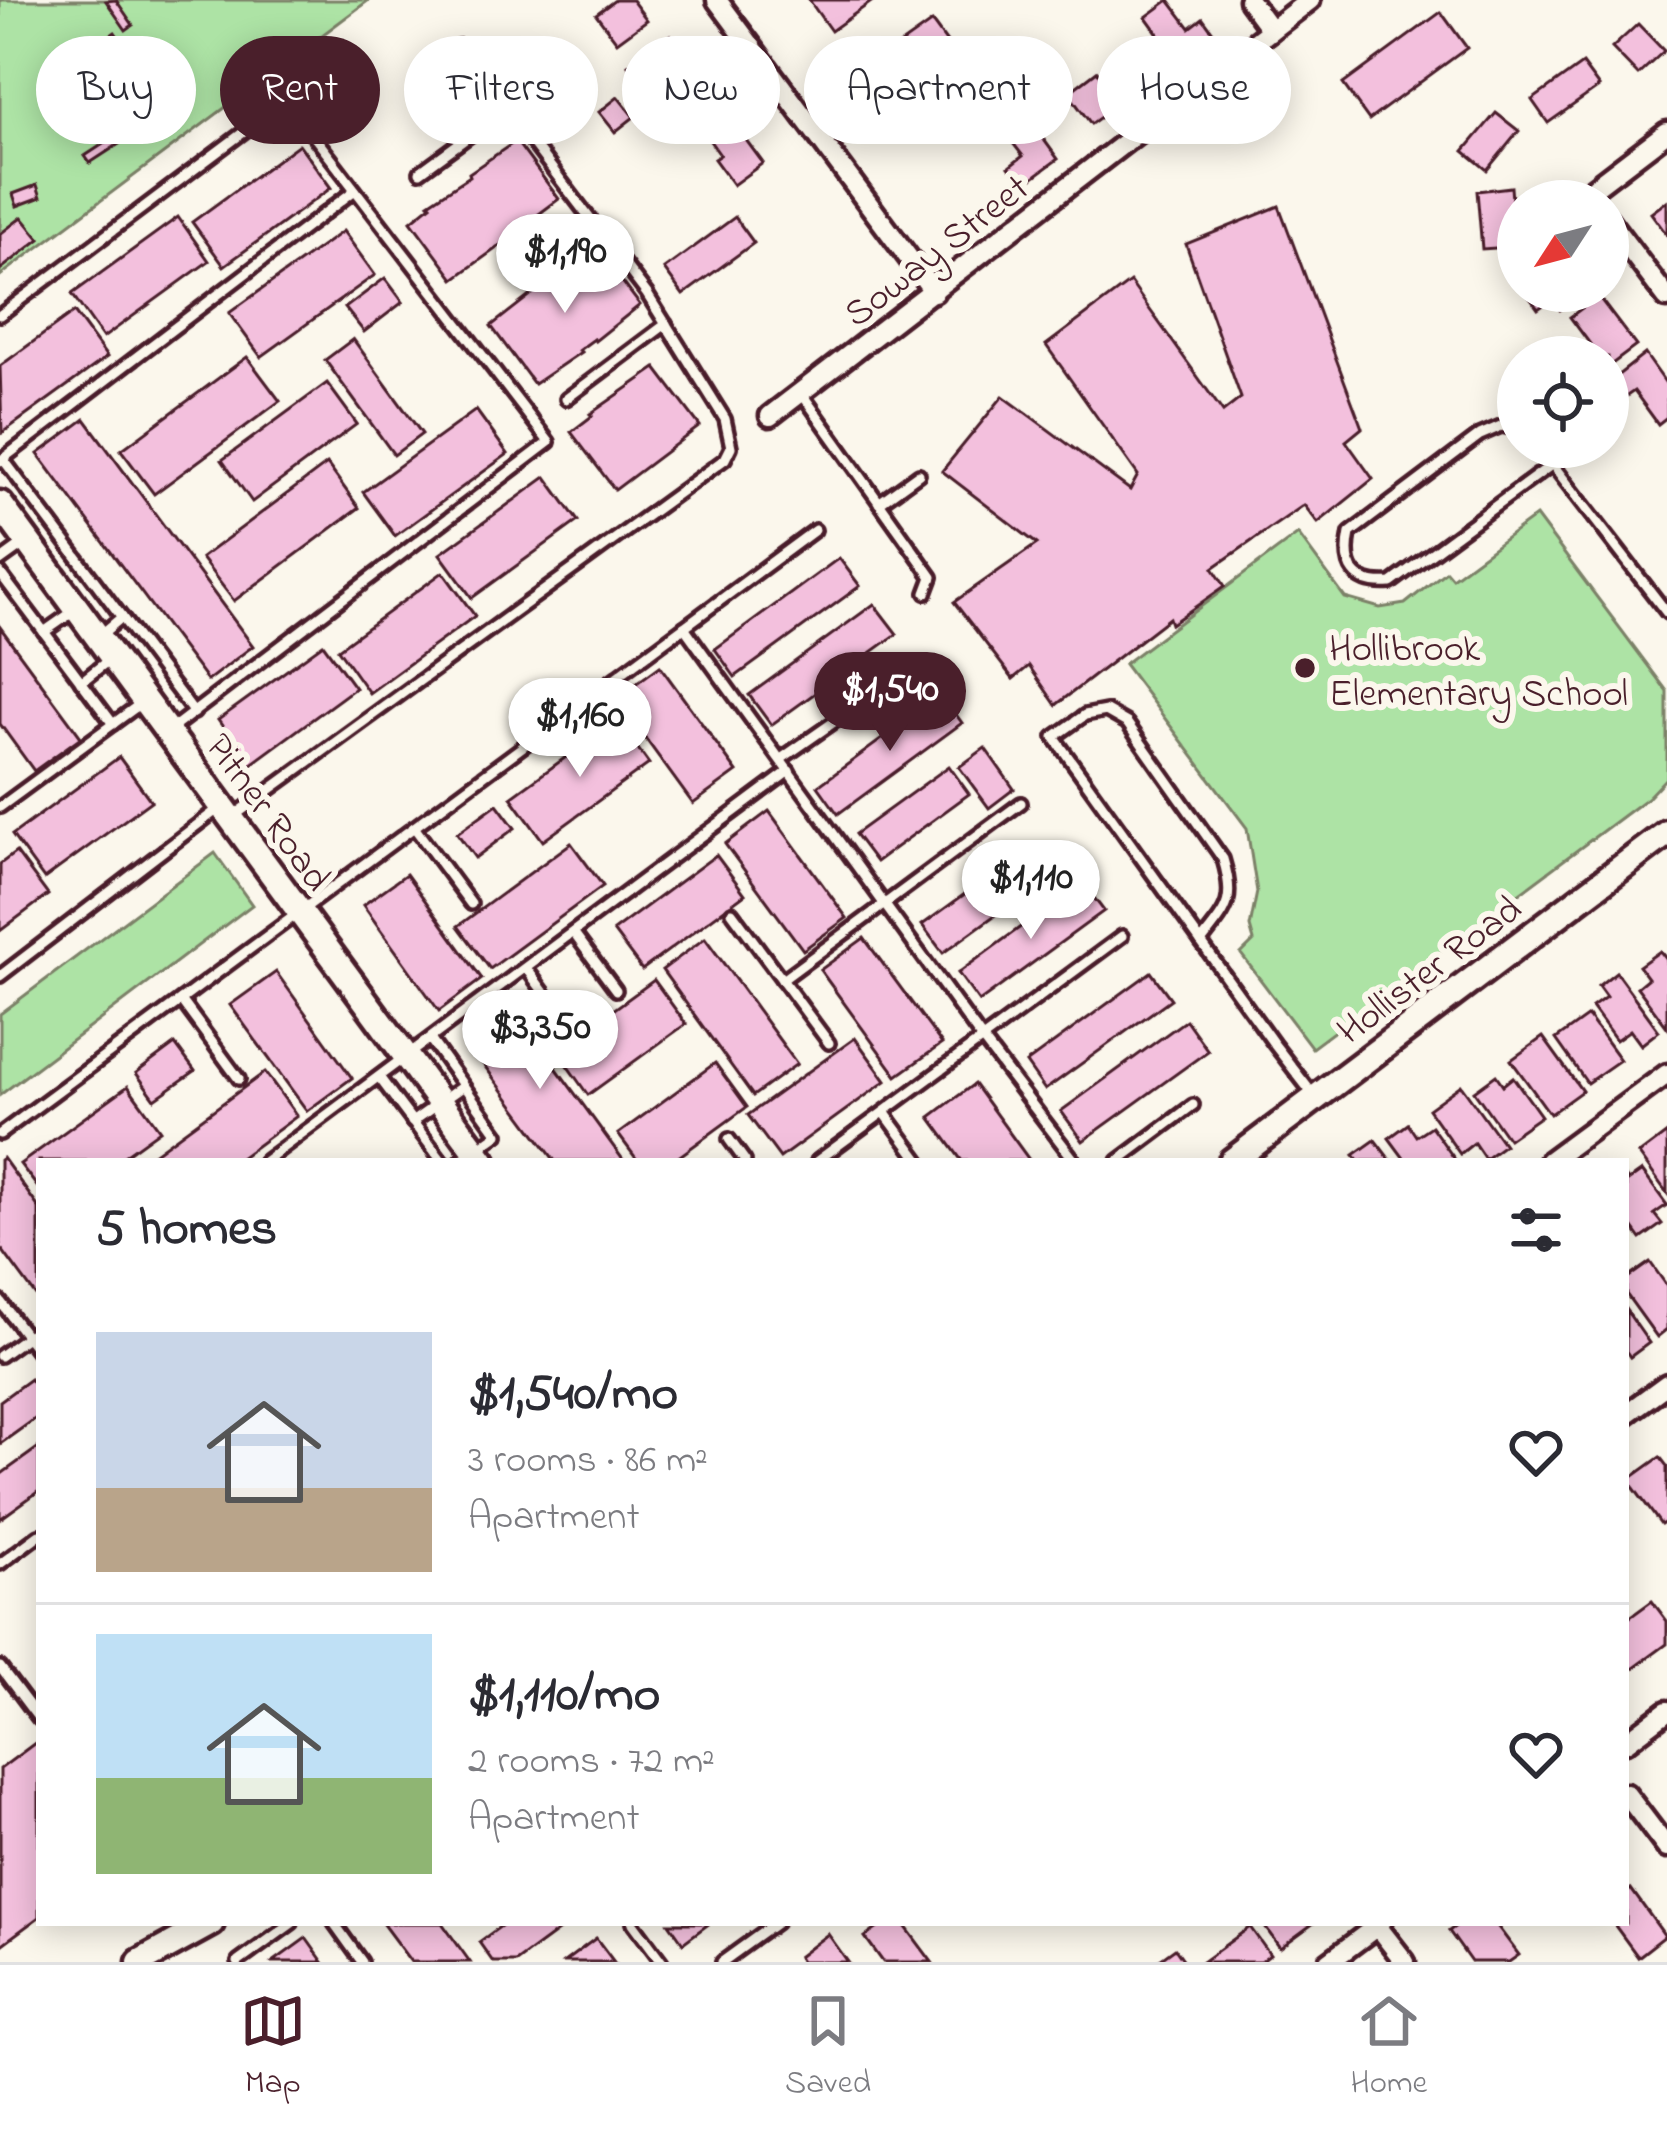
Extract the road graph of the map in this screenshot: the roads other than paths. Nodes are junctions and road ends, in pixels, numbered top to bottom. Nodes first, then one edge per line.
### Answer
1 (718, 0) edge
2 (1249, 0) edge
3 (1310, 0) edge
4 (1271, 30) junction
5 (1667, 132) edge
6 (459, 144) edge
7 (532, 144) edge
8 (421, 172) dead end
9 (1610, 180) edge
10 (356, 190) junction
11 (1629, 248) edge
12 (934, 292) junction
13 (1667, 298) edge
14 (0, 315) edge
15 (666, 323) junction
16 (802, 394) junction
17 (566, 399) dead end
18 (770, 416) dead end
19 (1497, 428) edge
20 (1, 460) edge
21 (1546, 468) edge
22 (1557, 468) edge
23 (919, 474) dead end
24 (36, 503) junction
25 (879, 503) junction
26 (13, 522) edge
27 (815, 530) dead end
28 (70, 550) junction
29 (0, 561) edge
30 (47, 567) junction
31 (0, 573) edge
32 (926, 593) dead end
33 (77, 608) junction
34 (1667, 613) edge
35 (122, 617) junction
36 (684, 627) junction
37 (44, 632) junction
38 (113, 657) junction
39 (153, 659) junction
40 (914, 666) dead end
41 (81, 682) junction
42 (145, 700) junction
43 (194, 712) junction
44 (112, 724) junction
45 (168, 732) junction
46 (781, 759) junction
47 (789, 772) junction
48 (1021, 802) dead end
49 (0, 807) edge
50 (227, 812) junction
51 (414, 827) junction
52 (1667, 833) edge
53 (471, 904) dead end
54 (885, 904) junction
55 (299, 912) junction
56 (732, 912) dead end
57 (573, 932) junction
58 (1122, 936) dead end
59 (1201, 942) junction
60 (526, 968) junction
61 (0, 976) edge
62 (782, 980) junction
63 (616, 991) dead end
64 (181, 1000) junction
65 (566, 1021) dead end
66 (430, 1039) junction
67 (982, 1040) junction
68 (829, 1043) dead end
69 (406, 1057) junction
70 (1667, 1074) edge
71 (379, 1077) junction
72 (239, 1079) dead end
73 (463, 1086) junction
74 (1316, 1097) junction
75 (440, 1102) junction
76 (1192, 1106) dead end
77 (884, 1112) junction
78 (412, 1122) junction
79 (0, 1134) edge
80 (729, 1139) dead end
81 (283, 1148) junction
82 (835, 1148) junction
83 (269, 1158) edge
84 (291, 1158) edge
85 (440, 1158) edge
86 (473, 1158) edge
87 (744, 1158) edge
88 (821, 1158) edge
89 (842, 1158) edge
90 (918, 1158) edge
91 (1073, 1158) edge
92 (1122, 1158) edge
93 (1236, 1158) edge
94 (1553, 1158) edge
95 (0, 1300) edge
96 (36, 1330) edge
97 (27, 1337) junction
98 (36, 1349) edge
99 (0, 1356) edge
100 (1667, 1384) edge
101 (1629, 1412) edge
102 (36, 1537) edge
103 (0, 1564) edge
104 (0, 1667) edge
105 (1667, 1711) edge
106 (36, 1715) edge
107 (1629, 1740) edge
108 (1629, 1799) edge
109 (1667, 1848) edge
110 (209, 1926) edge
111 (212, 1926) edge
112 (288, 1926) edge
113 (336, 1926) edge
114 (635, 1926) edge
115 (772, 1926) edge
116 (1376, 1926) edge
117 (1380, 1926) edge
118 (140, 1962) edge
119 (171, 1962) edge
120 (238, 1962) edge
121 (362, 1962) edge
122 (662, 1962) edge
123 (722, 1962) edge
124 (1330, 1962) edge
125 (1405, 1962) edge

1 - 12 street
2 - 4 street
3 - 4 street, Soway Street
4 - 12 street, Soway Street
5 - 9 street
6 - 8 lane
7 - 15 lane
10 - 14 lane
10 - 20 lane
10 - 43 lane
11 - 13 street
12 - 16 street, Soway Street
15 - 17 lane
15 - 50 lane
16 - 18 street, Soway Street
16 - 25 lane
19 - 21 lane
20 - 24 lane
22 - 34 lane
23 - 25 lane
24 - 26 lane
24 - 28 lane
25 - 32 lane
26 - 29 lane
26 - 30 street, Pitner Road
27 - 36 lane
28 - 30 lane
28 - 35 lane
30 - 33 street, Pitner Road
31 - 37 lane
33 - 37 lane
33 - 38 street, Pitner Road
35 - 38 lane
35 - 39 lane
36 - 46 lane
36 - 51 lane
37 - 41 lane
38 - 39 lane
38 - 41 lane
38 - 42 street, Pitner Road
39 - 43 lane
40 - 46 lane
41 - 44 lane
42 - 44 lane
42 - 45 street, Pitner Road
43 - 45 lane
44 - 49 lane
45 - 50 street, Pitner Road
46 - 47 lane
47 - 54 lane
47 - 57 lane
48 - 54 lane
50 - 55 street, Pitner Road
50 - 61 lane
51 - 53 lane
51 - 55 lane
52 - 74 street, Hollister Road
54 - 62 lane
54 - 67 lane
55 - 64 lane
55 - 69 street, Pitner Road
56 - 62 lane
57 - 60 lane
57 - 63 lane
58 - 67 lane
59 - 59 lane
59 - 74 lane
60 - 65 lane
60 - 66 lane
62 - 68 lane
64 - 72 lane
64 - 79 lane
66 - 69 lane
66 - 73 lane
67 - 77 lane
67 - 91 lane
69 - 71 lane
69 - 75 street, Pitner Road
70 - 94 street
71 - 78 lane
71 - 81 lane
73 - 75 lane
73 - 86 lane
74 - 93 street, Hollister Road
75 - 78 lane
75 - 86 street, Pitner Road
76 - 92 lane
77 - 82 lane
77 - 90 lane
78 - 85 lane
80 - 87 lane
81 - 83 lane
81 - 84 lane
82 - 88 lane
82 - 89 lane
95 - 97 lane
96 - 97 lane
97 - 98 lane
97 - 99 lane
100 - 101 street
102 - 103 lane
104 - 106 lane
105 - 107 street
108 - 109 street
110 - 118 street
111 - 119 street
112 - 120 lane
113 - 121 lane
114 - 122 lane
115 - 123 lane
116 - 124 street
117 - 125 street

